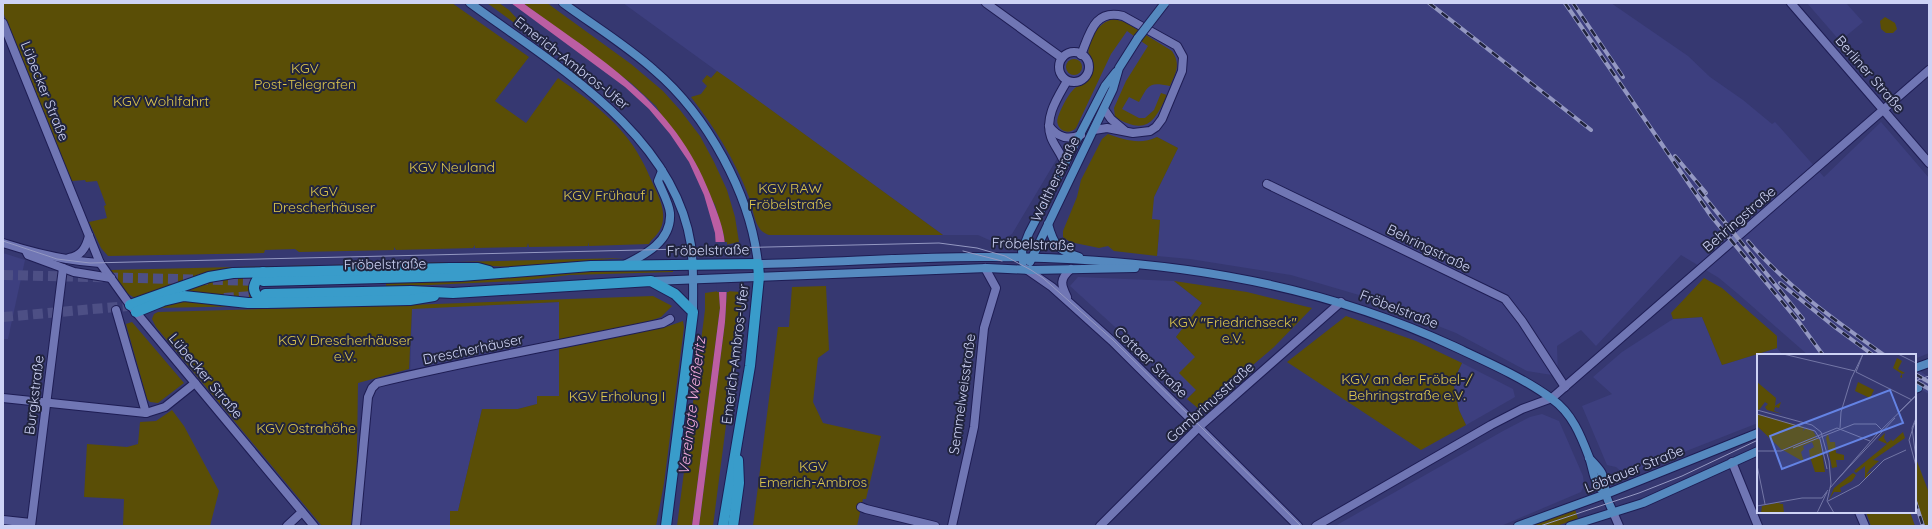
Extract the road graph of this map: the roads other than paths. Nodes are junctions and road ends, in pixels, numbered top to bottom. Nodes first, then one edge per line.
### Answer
1 (470, 3) edge
2 (563, 3) edge
3 (986, 3) edge
4 (1165, 3) edge
5 (1791, 3) edge
6 (3, 23) edge
7 (1081, 54) junction
8 (1062, 58) junction
9 (1119, 68) junction
10 (1929, 70) edge
11 (1067, 81) junction
12 (1104, 109) junction
13 (1884, 110) junction
14 (1050, 126) junction
15 (1094, 130) junction
16 (1124, 131) junction
17 (1081, 135) junction
18 (1929, 163) edge
19 (1065, 165) junction
20 (662, 172) junction
21 (1267, 184) dead end
22 (1048, 224) junction
23 (89, 236) junction
24 (3, 243) edge
25 (26, 251) junction
26 (1022, 258) junction
27 (1031, 258) junction
28 (66, 259) junction
29 (1089, 260) junction
30 (100, 263) junction
31 (698, 264) junction
32 (758, 264) junction
33 (623, 265) junction
34 (1154, 267) junction
35 (63, 268) junction
36 (985, 268) junction
37 (1026, 269) junction
38 (1071, 269) junction
39 (263, 277) junction
40 (759, 277) junction
41 (111, 278) junction
42 (693, 278) junction
43 (651, 281) junction
44 (265, 299) junction
45 (1069, 302) junction
46 (1341, 302) junction
47 (133, 309) junction
48 (116, 310) dead end
49 (692, 312) junction
50 (670, 319) dead end
51 (1929, 363) edge
52 (1916, 368) edge
53 (195, 383) junction
54 (1564, 387) junction
55 (3, 398) edge
56 (1552, 398) junction
57 (46, 402) junction
58 (146, 413) junction
59 (1199, 427) junction
60 (1757, 432) edge
61 (736, 448) junction
62 (1757, 451) edge
63 (1732, 462) junction
64 (1606, 494) junction
65 (861, 507) dead end
66 (302, 512) junction
67 (1613, 512) junction
68 (1859, 513) edge
69 (3, 520) edge
70 (31, 525) edge
71 (287, 526) edge
72 (314, 526) edge
73 (356, 526) edge
74 (666, 526) edge
75 (723, 526) edge
76 (733, 526) edge
77 (935, 526) edge
78 (952, 526) edge
79 (1100, 526) edge
80 (1298, 526) edge
81 (1316, 526) edge
82 (1518, 526) edge
83 (1570, 526) edge
84 (1619, 526) edge
85 (1758, 526) edge
86 (1865, 526) edge

1 - 20 main road, Emerich-Ambros-Ufer
2 - 32 main road, Emerich-Ambros-Ufer
3 - 8 street
4 - 9 main road, Waltherstraße, bridge
5 - 13 street, Berliner Straße
6 - 23 street, Lübecker Straße
7 - 8 street
7 - 11 street
7 - 16 street
8 - 11 street
9 - 12 main road, Waltherstraße
9 - 17 main road, Waltherstraße
10 - 13 street, Behringstraße
11 - 14 street
12 - 15 main road, Waltherstraße
12 - 16 street
13 - 18 street, Berliner Straße
13 - 54 street, Behringstraße
14 - 17 street
14 - 19 street
15 - 16 street
15 - 22 main road, Waltherstraße
17 - 19 main road, Waltherstraße
19 - 26 main road, Waltherstraße
20 - 31 main road, Emerich-Ambros-Ufer
20 - 33 main road
21 - 54 street, Behringstraße
22 - 27 main road, Waltherstraße
22 - 29 main road
23 - 28 street
23 - 30 street, Lübecker Straße
24 - 25 street
25 - 28 street
25 - 35 street
26 - 27 main road, Fröbelstraße
26 - 32 main road, Fröbelstraße
26 - 37 main road
27 - 29 main road, Fröbelstraße
27 - 37 main road, Waltherstraße
28 - 30 street
29 - 34 main road, Fröbelstraße
30 - 41 street, Lübecker Straße
31 - 32 main road, Fröbelstraße
31 - 33 main road, Fröbelstraße
31 - 42 main road, Emerich-Ambros-Ufer
32 - 40 main road, Emerich-Ambros-Ufer
33 - 39 main road, Fröbelstraße
34 - 38 main road, Fröbelstraße
34 - 46 main road, Fröbelstraße
35 - 41 street
35 - 57 street, Burgkstraße
36 - 37 main road, Fröbelstraße
36 - 40 main road, Fröbelstraße
36 - 78 street, Semmelweisstraße
37 - 38 main road, Fröbelstraße
37 - 45 street, Cottaer Straße
38 - 45 street, Cottaer Straße
39 - 44 main road
39 - 47 main road, Fröbelstraße
40 - 42 main road, Fröbelstraße
40 - 61 main road, Emerich-Ambros-Ufer
41 - 47 street, Lübecker Straße
42 - 43 main road, Fröbelstraße
42 - 49 main road, Emerich-Ambros-Ufer
43 - 44 main road, Fröbelstraße
43 - 49 main road
44 - 47 main road, Fröbelstraße
45 - 59 street, Cottaer Straße
46 - 56 main road, Fröbelstraße
46 - 59 street, Gambrinusstraße
47 - 53 street, Lübecker Straße
48 - 58 street
49 - 74 main road, Emerich-Ambros-Ufer
50 - 73 street, Drescherhäuser
51 - 52 main road
53 - 58 street
53 - 66 street, Lübecker Straße
54 - 56 street, Behringstraße
55 - 57 street
56 - 64 main road, Fröbelstraße
56 - 81 street, Behringstraße
57 - 58 street
57 - 70 street, Burgkstraße
59 - 79 street, Gambrinusstraße
59 - 80 street, Cottaer Straße
60 - 64 main road, Löbtauer Straße
61 - 75 main road
61 - 76 main road
62 - 63 main road
63 - 67 main road
63 - 85 street
64 - 67 main road, Fröbelstraße
64 - 82 main road, Löbtauer Straße
65 - 77 street
66 - 71 street
66 - 72 street, Lübecker Straße
67 - 83 main road
67 - 84 street, Fröbelstraße
68 - 86 street
69 - 70 street

